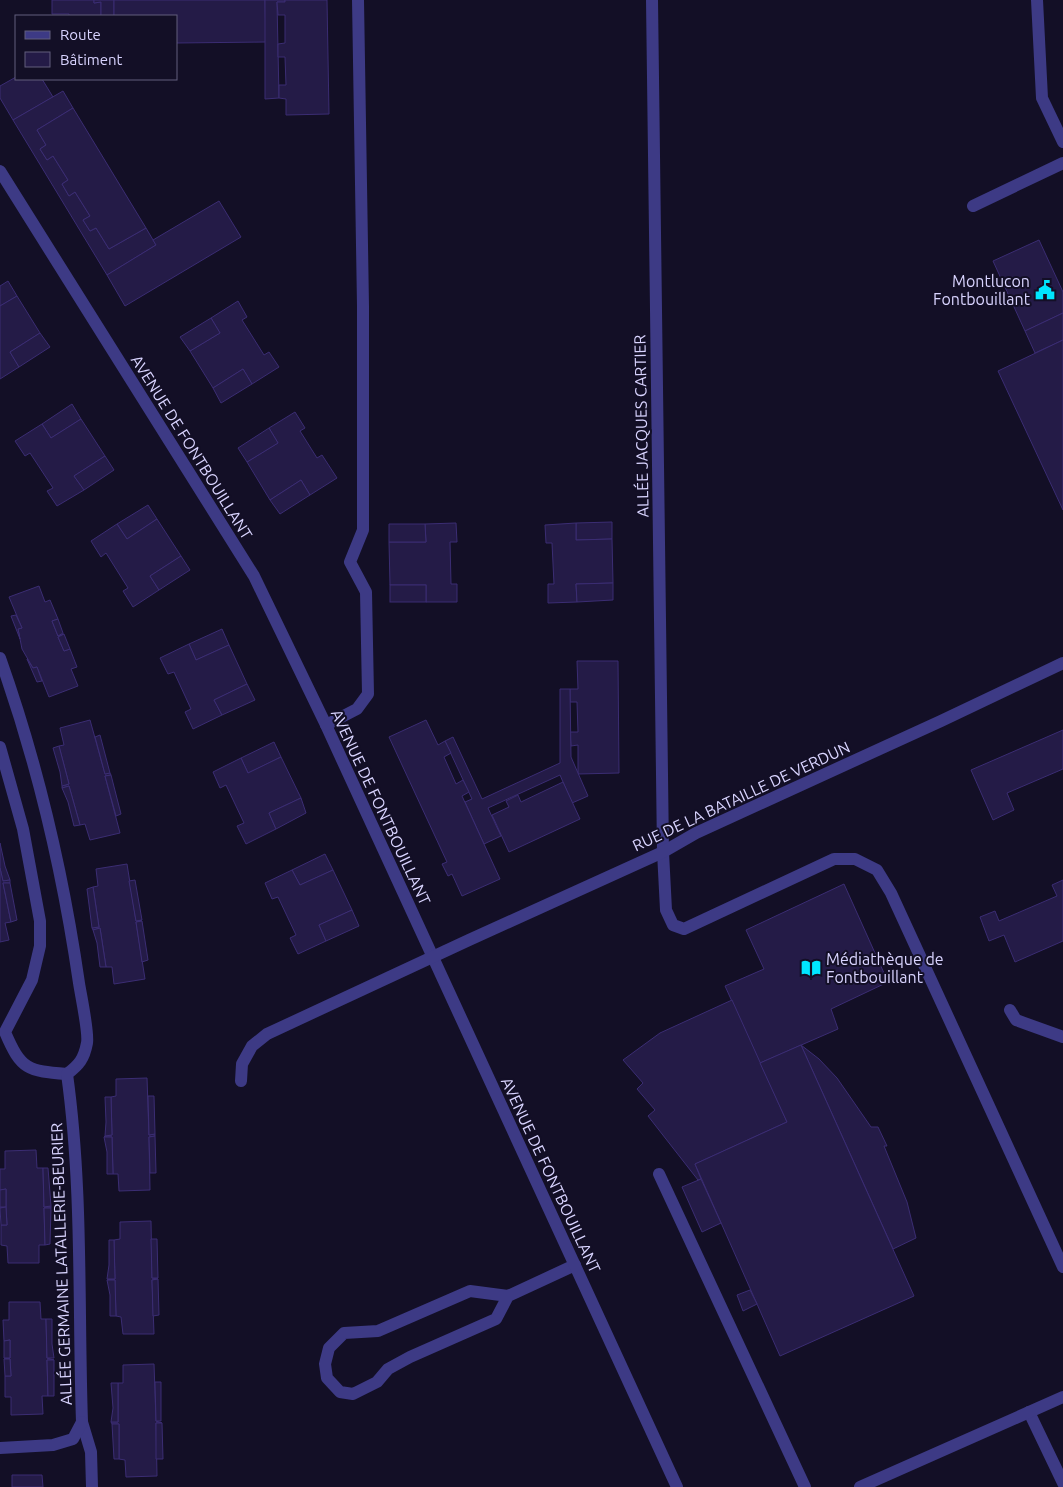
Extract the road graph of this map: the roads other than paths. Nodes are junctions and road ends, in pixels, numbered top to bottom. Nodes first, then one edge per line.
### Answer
1 (358, 0) edge
2 (652, 0) edge
3 (1037, 0) edge
4 (1063, 142) edge
5 (1063, 163) edge
6 (0, 171) edge
7 (973, 206) dead end
8 (0, 658) edge
9 (1063, 663) edge
10 (326, 725) junction
11 (0, 747) edge
12 (663, 852) junction
13 (433, 957) junction
14 (1010, 1010) dead end
15 (3, 1033) edge
16 (1063, 1036) edge
17 (67, 1074) junction
18 (241, 1081) dead end
19 (659, 1174) dead end
20 (575, 1266) junction
21 (1063, 1267) edge
22 (508, 1296) junction
23 (1063, 1397) edge
24 (1030, 1412) junction
25 (82, 1422) junction
26 (0, 1448) edge
27 (1063, 1483) edge
28 (92, 1487) edge
29 (677, 1487) edge
30 (805, 1487) edge
31 (860, 1487) edge

1 - 10 street
2 - 12 street, ALLÉE JACQUES CARTIER
3 - 4 street
5 - 7 street
6 - 10 street, AVENUE DE FONTBOUILLANT
8 - 17 street
9 - 12 street, RUE DE LA BATAILLE DE VERDUN
10 - 13 street, AVENUE DE FONTBOUILLANT
11 - 15 street
12 - 13 street, RUE DE LA BATAILLE DE VERDUN
12 - 21 street, ALLÉE JACQUES CARTIER
13 - 18 street, RUE DE LA BATAILLE DE VERDUN
13 - 20 street, AVENUE DE FONTBOUILLANT
14 - 16 street
15 - 17 street
17 - 25 street, ALLÉE GERMAINE LATALLERIE-BEURIER
19 - 30 street
20 - 22 street
20 - 29 street, AVENUE DE FONTBOUILLANT
22 - 22 street
23 - 24 street
24 - 27 street
24 - 31 street
25 - 26 street, ALLÉE GERMAINE LATALLERIE-BEURIER
25 - 28 street, ALLÉE GERMAINE LATALLERIE-BEURIER

